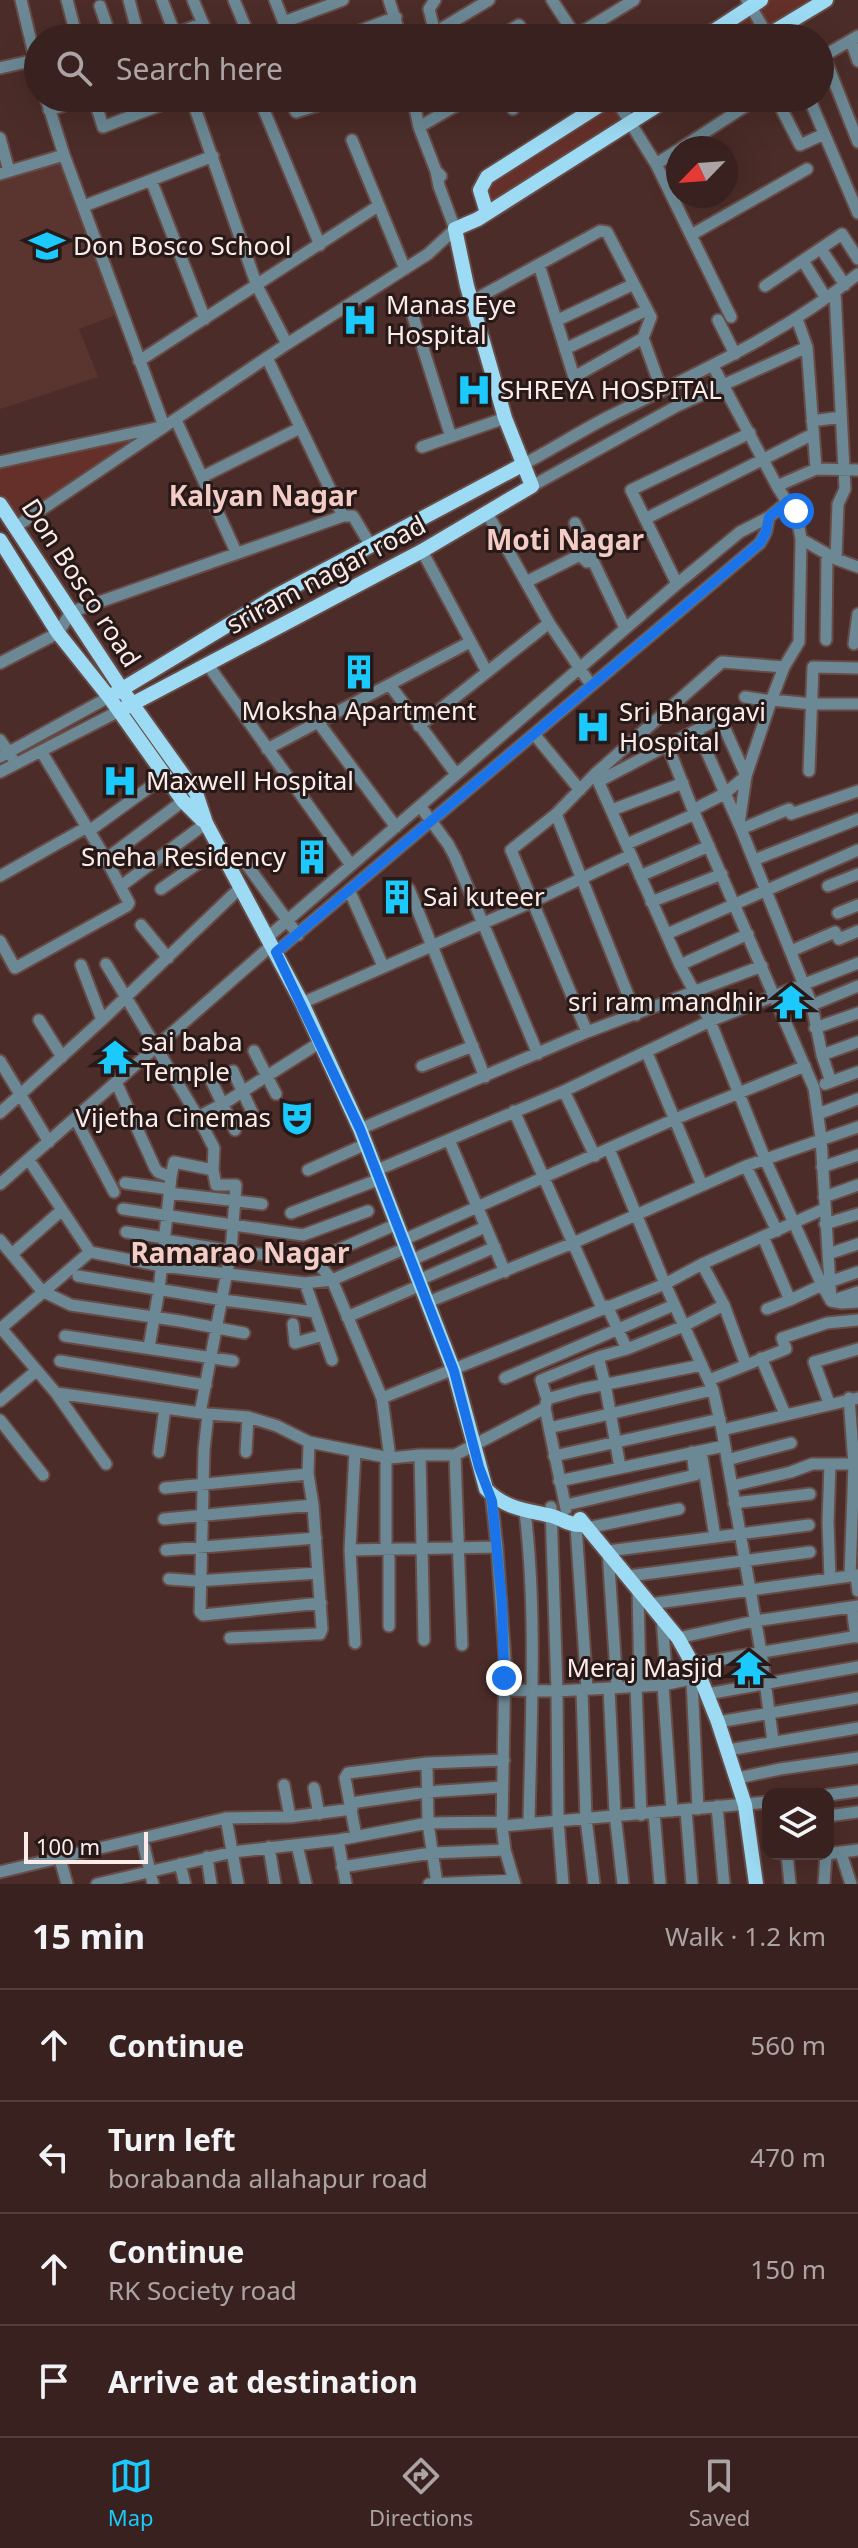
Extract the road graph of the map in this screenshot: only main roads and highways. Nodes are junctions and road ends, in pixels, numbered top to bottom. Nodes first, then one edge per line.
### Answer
1 (826, 0) edge
2 (753, 2) edge
3 (722, 24) edge
4 (787, 24) edge
5 (591, 112) edge
6 (647, 112) edge
7 (482, 216) junction
8 (522, 465) junction
9 (0, 504) edge
10 (0, 540) edge
11 (115, 693) junction
12 (125, 707) junction
13 (206, 823) junction
14 (483, 1479) junction
15 (559, 1510) junction
16 (756, 1884) edge

1 - 4 main road
2 - 3 main road
5 - 7 main road
6 - 7 main road
7 - 8 main road
8 - 11 main road, sriram nagar road
8 - 12 main road, sriram nagar road
9 - 11 main road, Don Bosco road
10 - 11 main road, Don Bosco road
11 - 12 main road
12 - 13 main road
12 - 13 main road
13 - 14 main road
14 - 15 main road
14 - 15 main road
15 - 16 main road

